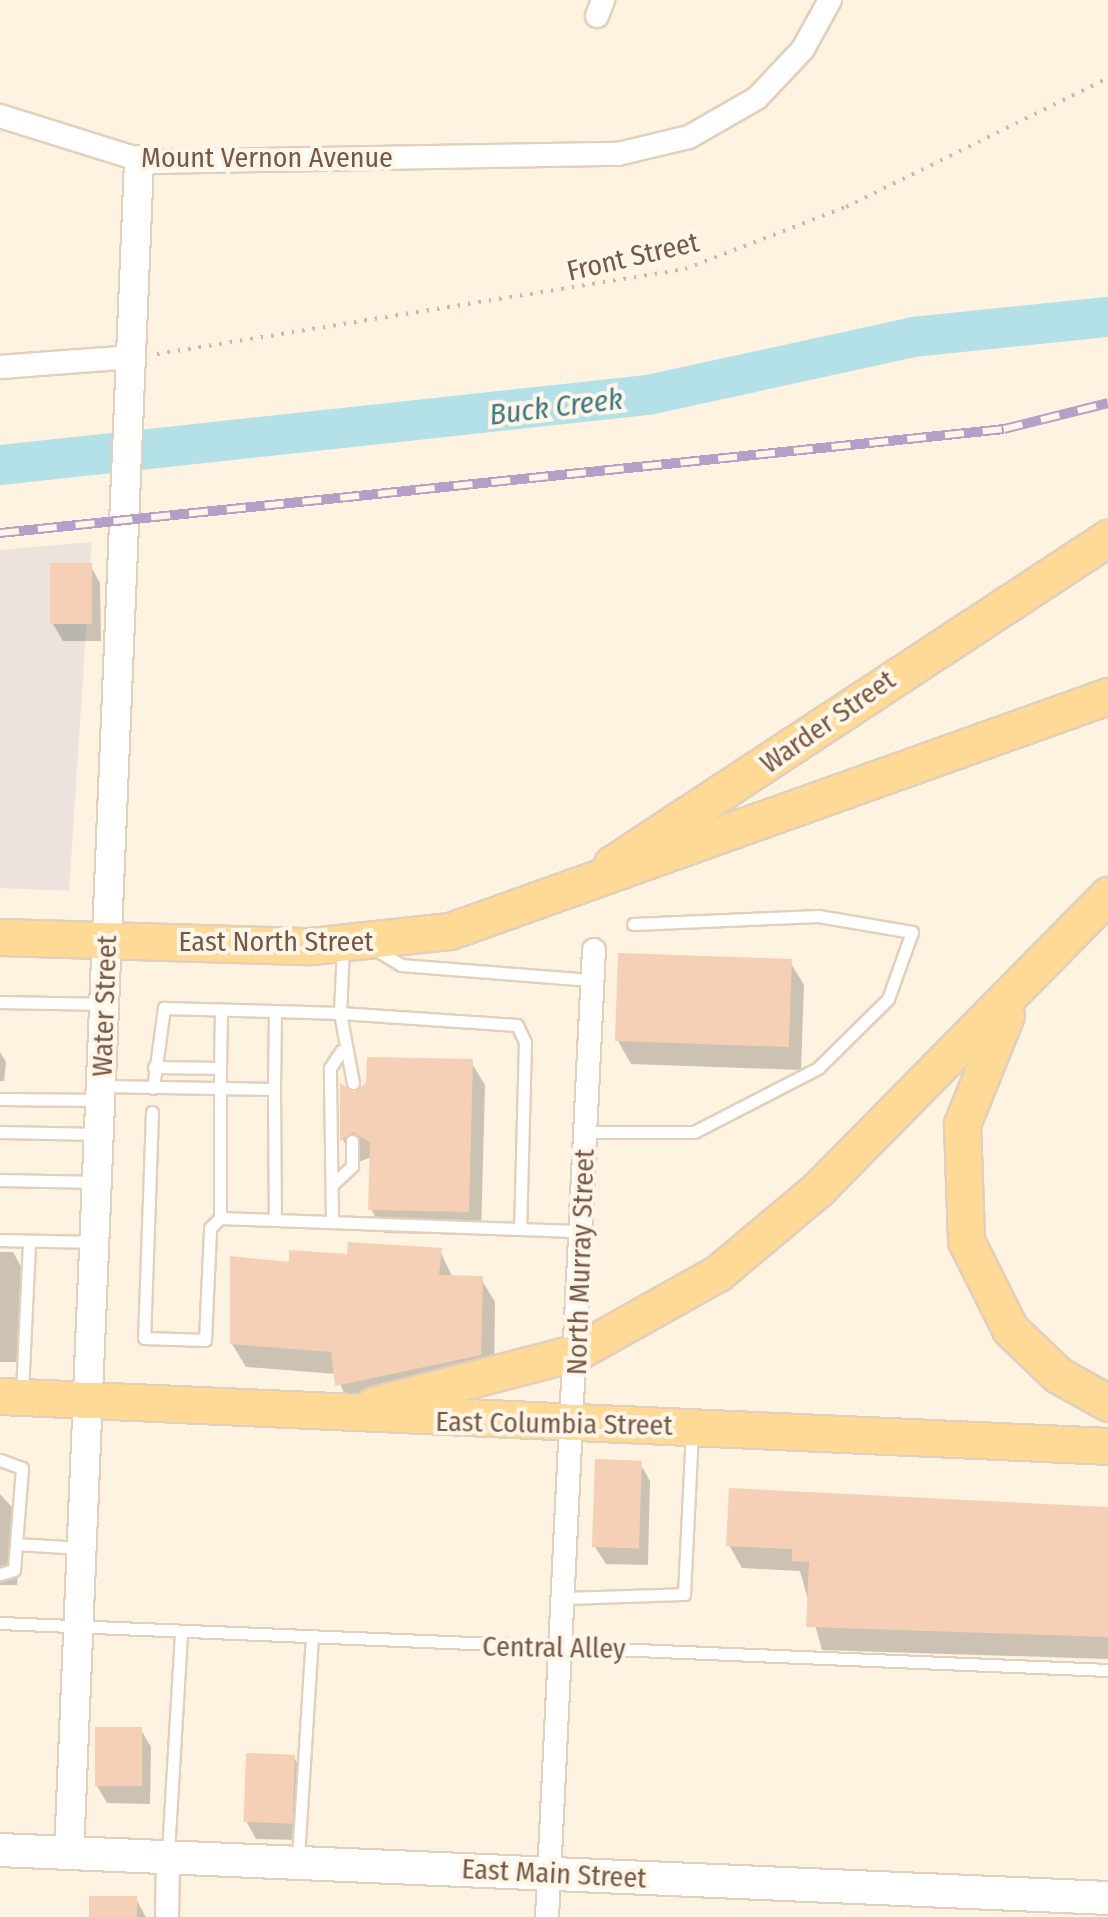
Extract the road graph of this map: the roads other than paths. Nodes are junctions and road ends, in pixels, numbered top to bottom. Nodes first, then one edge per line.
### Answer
1 (830, 0) edge
2 (0, 116) edge
3 (139, 160) junction
4 (0, 367) edge
5 (131, 370) junction
6 (1108, 538) edge
7 (1108, 696) edge
8 (1108, 895) edge
9 (546, 903) junction
10 (633, 924) dead end
11 (0, 936) edge
12 (108, 941) junction
13 (355, 944) junction
14 (594, 950) dead end
15 (1034, 973) junction
16 (593, 980) junction
17 (0, 1002) edge
18 (105, 1004) junction
19 (221, 1008) junction
20 (274, 1011) junction
21 (340, 1014) junction
22 (341, 1051) junction
23 (154, 1067) junction
24 (220, 1068) junction
25 (353, 1083) dead end
26 (153, 1088) junction
27 (220, 1089) junction
28 (274, 1089) junction
29 (101, 1094) junction
30 (0, 1100) edge
31 (152, 1112) dead end
32 (0, 1132) edge
33 (586, 1132) junction
34 (99, 1134) junction
35 (352, 1141) dead end
36 (0, 1180) edge
37 (97, 1182) junction
38 (334, 1182) junction
39 (220, 1218) junction
40 (275, 1220) junction
41 (332, 1220) junction
42 (520, 1228) junction
43 (582, 1231) junction
44 (0, 1240) edge
45 (29, 1242) junction
46 (94, 1242) junction
47 (577, 1352) junction
48 (11, 1397) edge
49 (88, 1400) junction
50 (1108, 1403) edge
51 (319, 1416) junction
52 (574, 1422) junction
53 (692, 1426) junction
54 (1108, 1446) edge
55 (0, 1460) edge
56 (16, 1544) junction
57 (80, 1548) junction
58 (0, 1574) edge
59 (565, 1598) junction
60 (0, 1623) edge
61 (78, 1626) junction
62 (181, 1632) junction
63 (312, 1638) junction
64 (562, 1648) junction
65 (1108, 1670) edge
66 (0, 1850) edge
67 (68, 1852) junction
68 (168, 1857) junction
69 (298, 1862) junction
70 (550, 1874) junction
71 (1108, 1898) edge
72 (166, 1917) edge
73 (548, 1917) edge

1 - 3 street, Mount Vernon Avenue
2 - 3 street, Mount Vernon Avenue
3 - 5 street, Water Street
4 - 5 street
5 - 12 street, Water Street
6 - 9 main road, Warder Street
7 - 9 main road
8 - 15 main road
9 - 13 main road, East North Street
10 - 33 lane
11 - 12 main road, East North Street
12 - 13 main road, East North Street
12 - 18 street, Water Street
13 - 16 lane
13 - 21 lane
14 - 16 street, North Murray Street
15 - 47 main road
15 - 50 main road
16 - 33 street, North Murray Street
17 - 18 lane
18 - 29 street, Water Street
19 - 20 lane
19 - 23 lane
19 - 24 lane
20 - 21 lane
20 - 28 lane
21 - 22 lane
21 - 42 lane
22 - 25 lane
22 - 38 lane
23 - 24 lane
23 - 26 lane
24 - 27 lane
26 - 27 lane
26 - 29 lane
27 - 28 lane
27 - 39 lane
28 - 40 lane
29 - 30 lane
29 - 34 street, Water Street
31 - 39 lane
32 - 34 lane
33 - 43 street, North Murray Street
34 - 37 street, Water Street
35 - 38 lane
36 - 37 lane
37 - 46 street, Water Street
38 - 41 lane
39 - 40 lane
40 - 41 lane
41 - 42 lane
42 - 43 lane
43 - 47 street, North Murray Street
44 - 45 lane
45 - 46 lane
45 - 48 lane
46 - 49 street, Water Street
47 - 51 main road
47 - 52 street, North Murray Street
48 - 49 main road, East Columbia Street
49 - 51 main road, East Columbia Street
49 - 57 street, Water Street
51 - 52 main road, East Columbia Street
52 - 53 main road, East Columbia Street
52 - 59 street, North Murray Street
53 - 54 main road, East Columbia Street
53 - 59 lane
55 - 56 lane
56 - 57 lane
56 - 58 lane
57 - 61 street, Water Street
59 - 64 street, North Murray Street
60 - 61 lane, Central Alley
61 - 62 lane, Central Alley
61 - 67 street, Water Street
62 - 63 lane, Central Alley
62 - 68 lane
63 - 64 lane, Central Alley
63 - 69 lane
64 - 65 lane, Central Alley
64 - 70 street, North Murray Street
66 - 67 main road, East Main Street
67 - 68 main road, East Main Street
68 - 69 main road, East Main Street
68 - 72 street
69 - 70 main road, East Main Street
70 - 71 main road, East Main Street
70 - 73 street, North Murray Street

